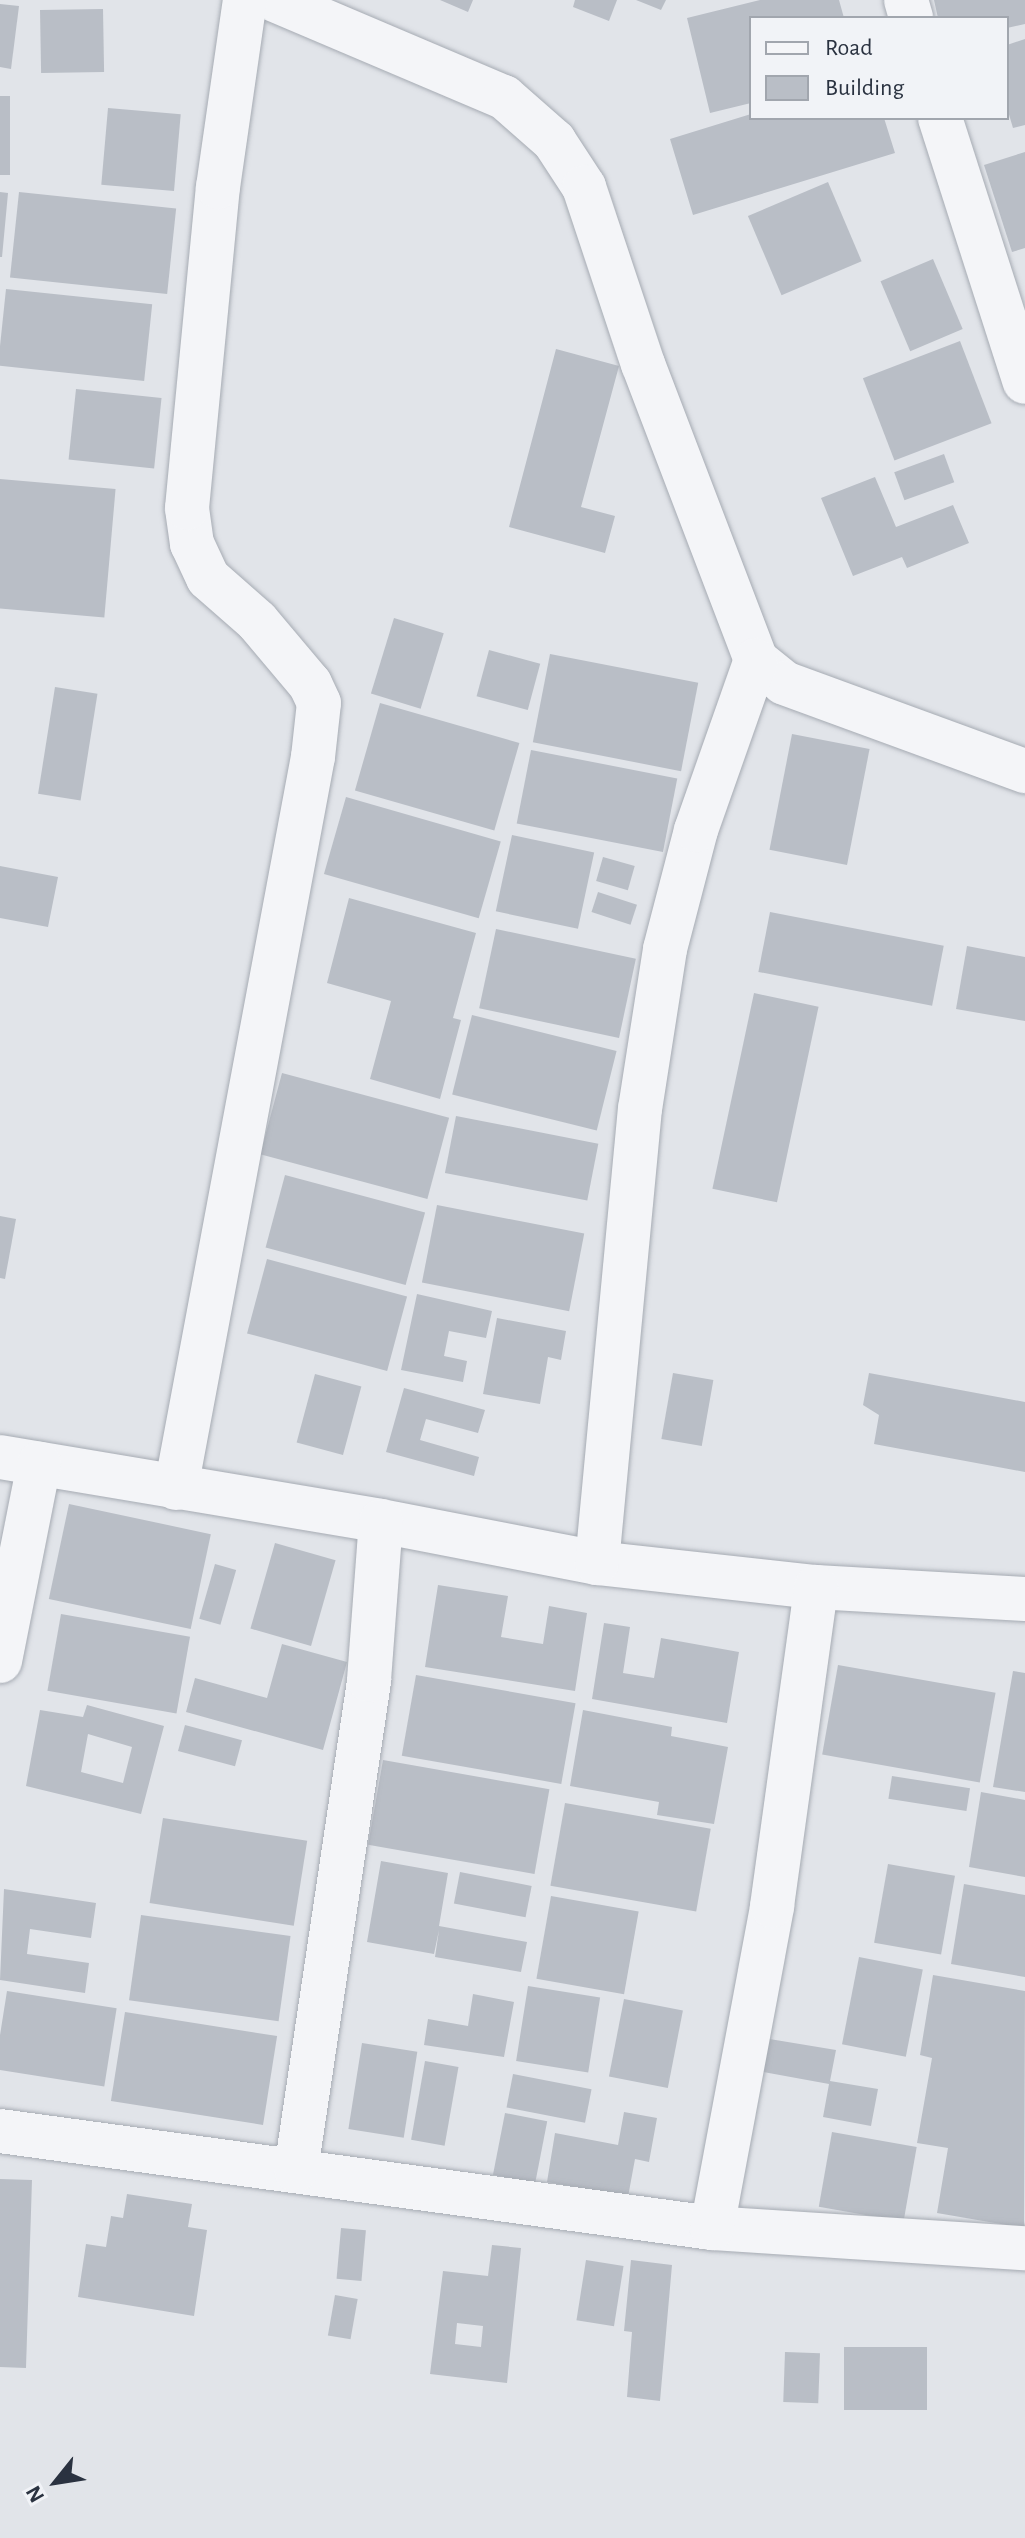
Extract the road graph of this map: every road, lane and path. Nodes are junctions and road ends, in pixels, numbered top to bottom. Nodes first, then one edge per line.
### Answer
1 (245, 0) edge
2 (275, 0) edge
3 (941, 120) edge
4 (1025, 382) edge
5 (756, 660) junction
6 (1025, 771) edge
7 (20, 1461) edge
8 (176, 1488) junction
9 (381, 1521) junction
10 (597, 1563) junction
11 (816, 1587) junction
12 (1025, 1599) edge
13 (0, 1661) edge
14 (0, 2131) edge
15 (296, 2170) junction
16 (712, 2228) junction
17 (1025, 2248) edge

1 - 8 street
2 - 5 street
3 - 4 street
5 - 6 street
5 - 10 street
7 - 8 street
7 - 13 street
8 - 9 street
9 - 10 street
9 - 15 street
10 - 11 street
11 - 12 street
11 - 16 street
14 - 15 street
15 - 16 street
16 - 17 street

